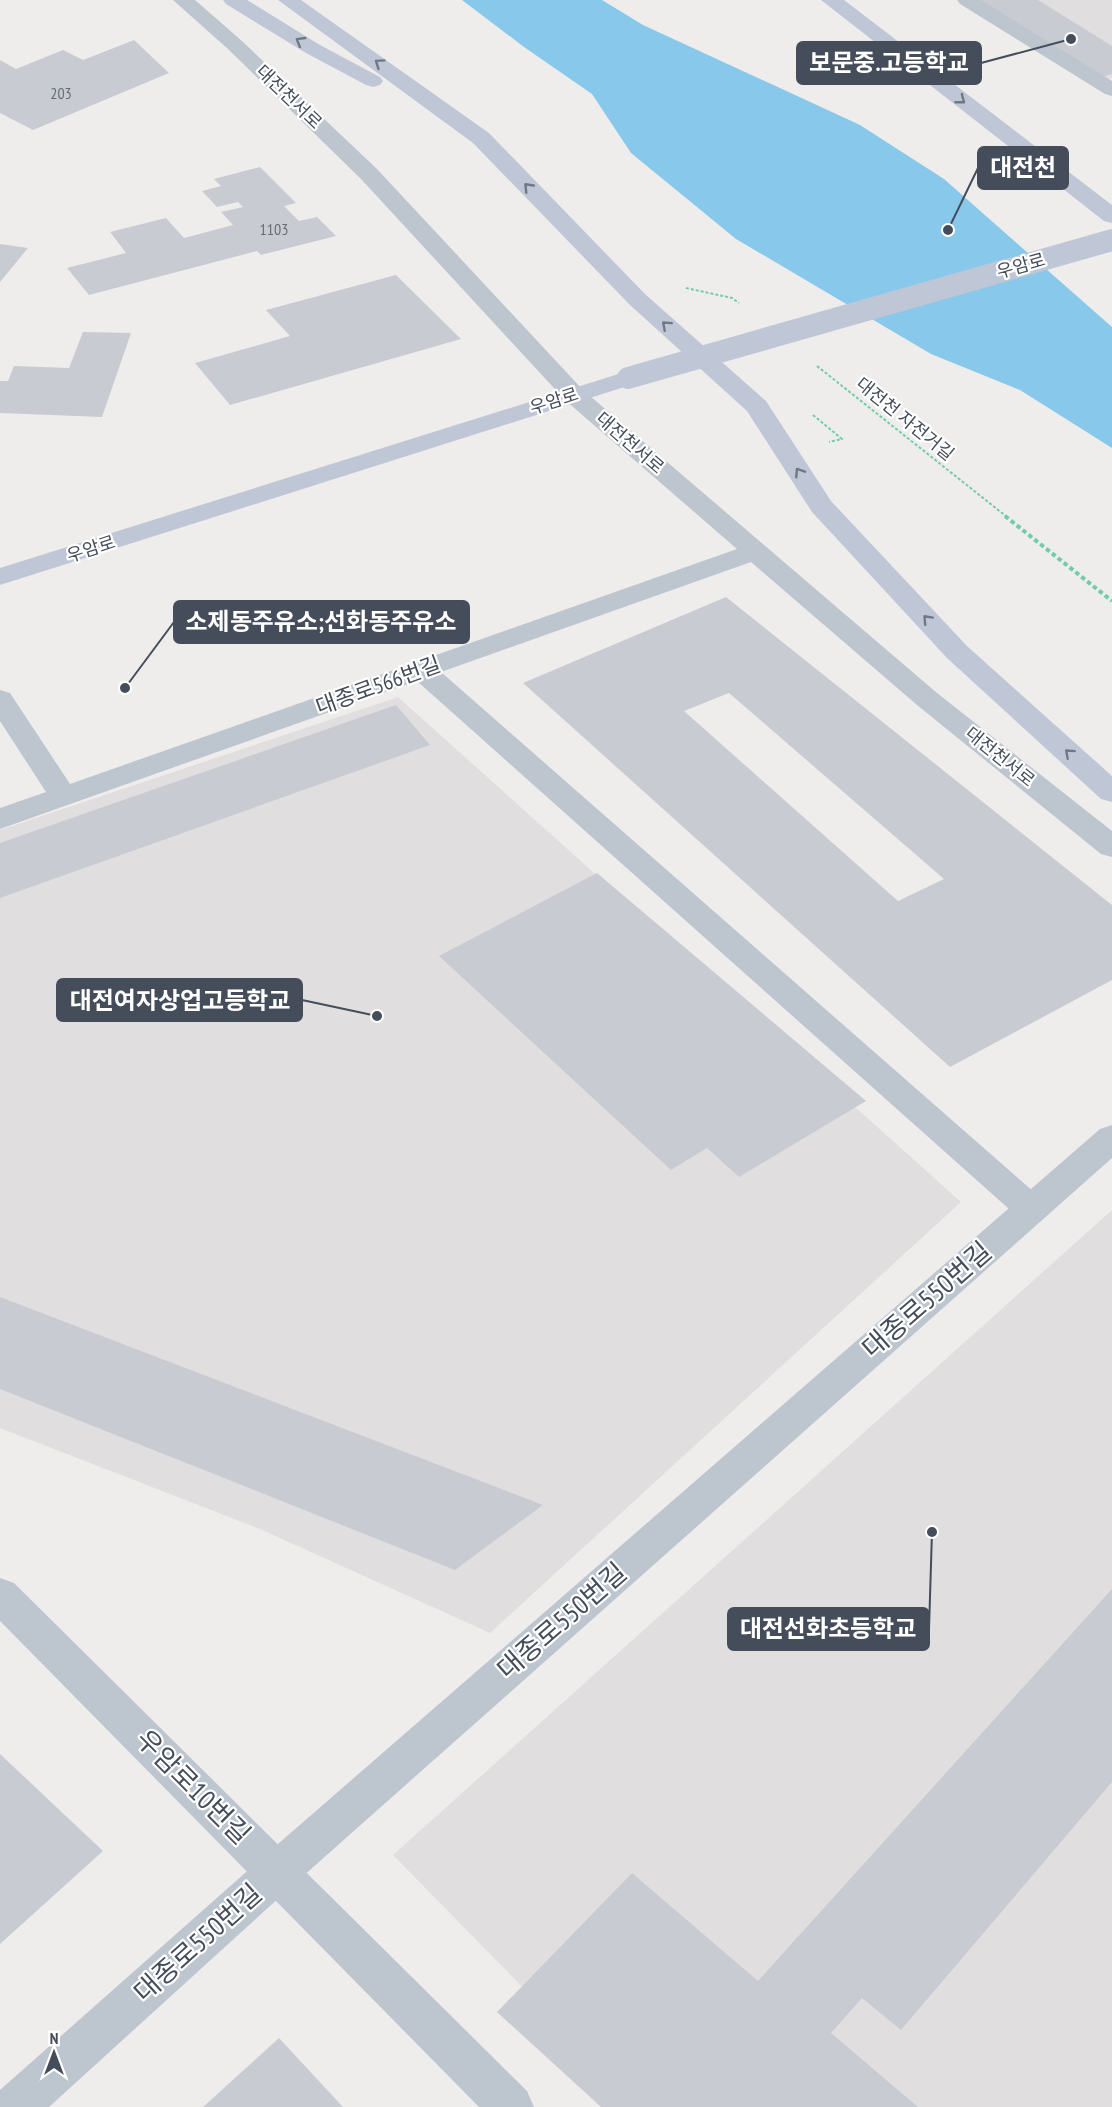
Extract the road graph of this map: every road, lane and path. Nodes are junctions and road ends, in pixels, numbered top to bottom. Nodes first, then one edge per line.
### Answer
1 (183, 0) edge
2 (233, 0) edge
3 (288, 0) edge
4 (831, 0) edge
5 (967, 0) edge
6 (1112, 90) edge
7 (481, 138) junction
8 (1112, 216) edge
9 (1112, 240) edge
10 (679, 287) dead end
11 (741, 305) dead end
12 (816, 365) dead end
13 (574, 395) junction
14 (756, 551) junction
15 (0, 577) edge
16 (1112, 601) edge
17 (421, 670) junction
18 (0, 699) edge
19 (1112, 792) edge
20 (64, 797) junction
21 (0, 819) edge
22 (1112, 847) edge
23 (1112, 1138) edge
24 (1031, 1209) junction
25 (0, 1595) edge
26 (278, 1872) junction
27 (15, 2107) edge
28 (511, 2107) edge

1 - 13 street, 대전천서로
7 -> 2 main road
7 -> 3 main road
4 -> 8 main road
5 - 6 street
19 -> 7 main road
9 - 13 main road, 우암로, bridge
10 - 11 path
12 - 16 path, 대전천 자전거길
13 - 14 street, 대전천서로
13 - 15 main road, 우암로
14 - 17 street, 대종로566번길
14 - 22 street, 대전천서로
17 - 20 street, 대종로566번길
17 - 24 street
18 - 20 street
20 - 21 street, 대종로566번길
23 - 24 street, 대종로550번길
24 - 26 street, 대종로550번길
25 - 26 street, 우암로10번길
26 - 27 street, 대종로550번길
26 - 28 street, 우암로10번길

